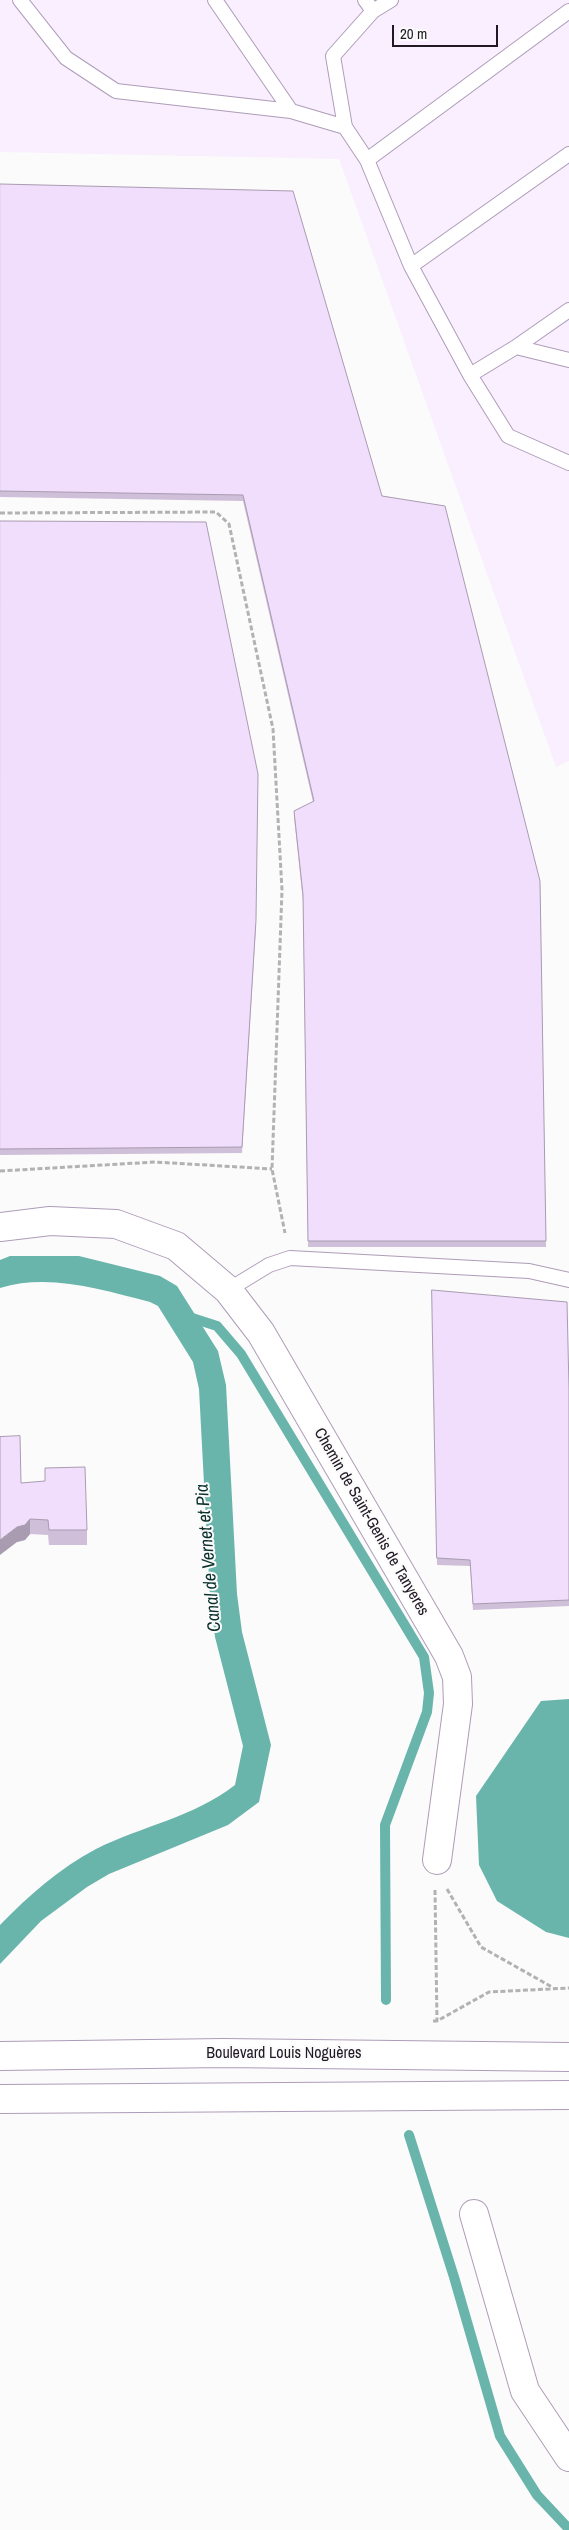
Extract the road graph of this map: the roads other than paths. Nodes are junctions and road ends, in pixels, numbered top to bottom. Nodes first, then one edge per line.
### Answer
1 (20, 0) edge
2 (215, 0) edge
3 (391, 0) edge
4 (369, 6) edge
5 (569, 11) edge
6 (291, 111) junction
7 (345, 127) junction
8 (569, 154) edge
9 (367, 160) junction
10 (411, 266) junction
11 (569, 310) edge
12 (516, 347) junction
13 (569, 360) edge
14 (470, 375) junction
15 (569, 463) edge
16 (0, 1227) edge
17 (569, 1280) edge
18 (228, 1290) junction
19 (436, 1865) road end
20 (0, 2056) edge
21 (569, 2056) edge
22 (569, 2095) edge
23 (0, 2099) edge
24 (474, 2214) dead end
25 (569, 2457) edge

1 - 6 lane
2 - 6 lane
3 - 4 lane
4 - 7 lane
5 - 9 lane
6 - 7 lane
7 - 9 lane
8 - 10 lane
9 - 10 lane
10 - 14 lane
11 - 12 lane
12 - 13 lane
12 - 14 lane
14 - 15 lane
16 - 18 street, Chemin de Saint-Genis de Tanyeres
17 - 18 lane
18 - 19 street, Chemin de Saint-Genis de Tanyeres
20 - 21 street, Boulevard Louis Noguères
22 - 23 street
24 - 25 street

